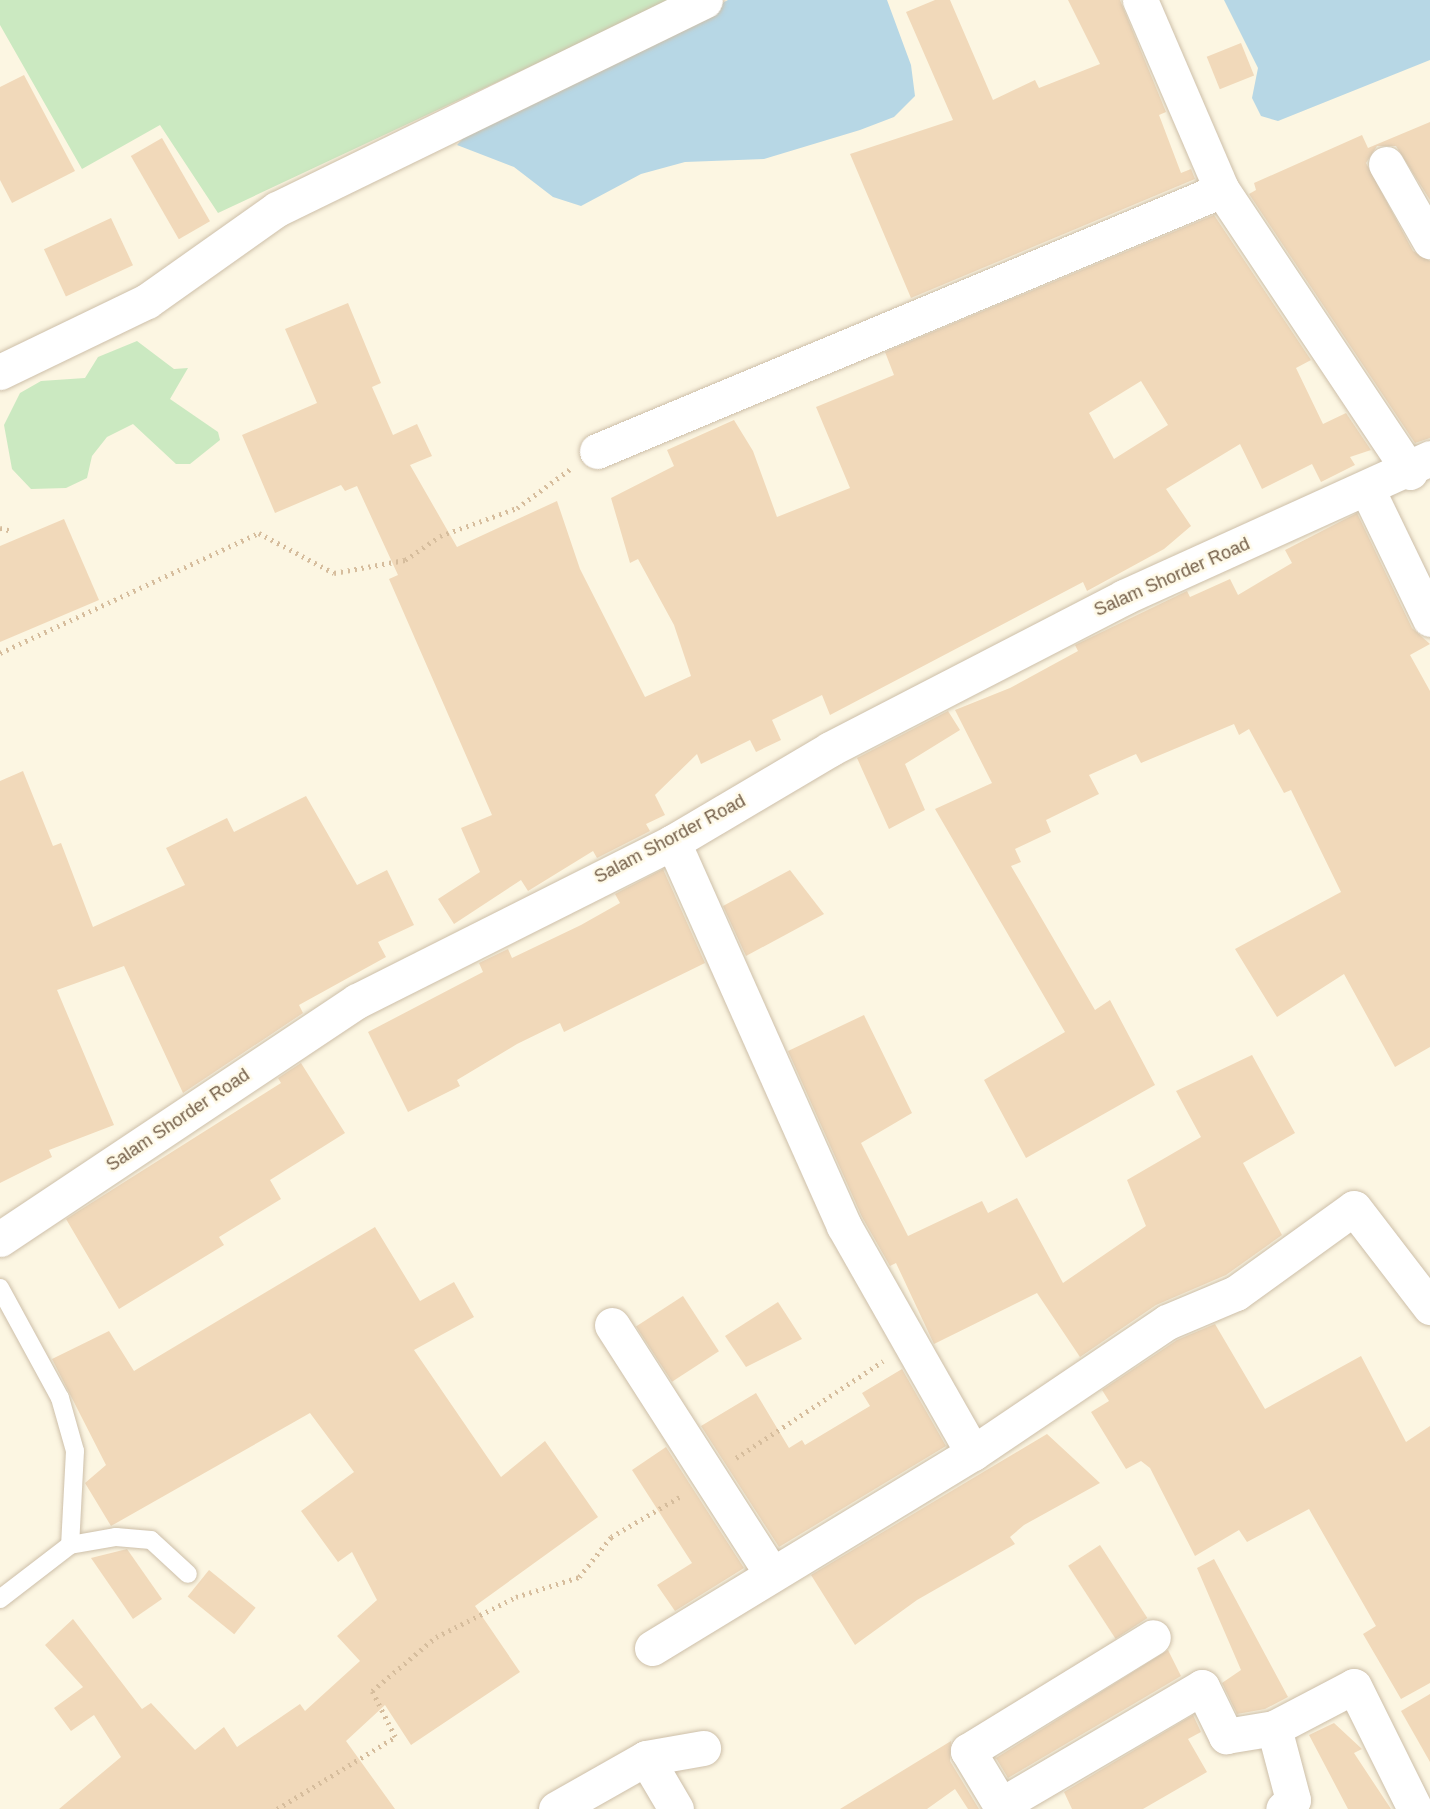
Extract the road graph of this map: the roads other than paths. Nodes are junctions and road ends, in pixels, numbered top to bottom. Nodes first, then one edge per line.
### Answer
1 (705, 0) edge
2 (1140, 0) edge
3 (1386, 164) dead end
4 (1222, 190) junction
5 (1430, 241) edge
6 (0, 372) edge
7 (597, 451) road end
8 (1420, 465) edge
9 (1368, 491) junction
10 (1430, 619) edge
11 (673, 842) junction
12 (0, 1239) edge
13 (0, 1288) edge
14 (1430, 1307) edge
15 (612, 1325) dead end
16 (973, 1453) junction
17 (70, 1545) junction
18 (188, 1574) dead end
19 (772, 1574) junction
20 (0, 1599) edge
21 (1153, 1637) dead end
22 (652, 1648) dead end
23 (1274, 1728) junction
24 (703, 1748) dead end
25 (646, 1758) junction
26 (1002, 1807) edge
27 (556, 1809) edge
28 (676, 1809) edge
29 (1283, 1809) edge
30 (1415, 1809) edge

1 - 6 street
2 - 4 street
3 - 5 street
4 - 7 street
4 - 8 street
8 - 9 street, Salam Shorder Road
9 - 10 street
9 - 11 street, Salam Shorder Road
11 - 12 street, Salam Shorder Road
11 - 16 street
13 - 17 lane
14 - 16 street
15 - 19 street
16 - 19 street
17 - 18 lane
17 - 20 lane
19 - 22 street
21 - 26 street
23 - 26 street
23 - 29 street
23 - 30 street
24 - 25 street
25 - 27 street
25 - 28 street

